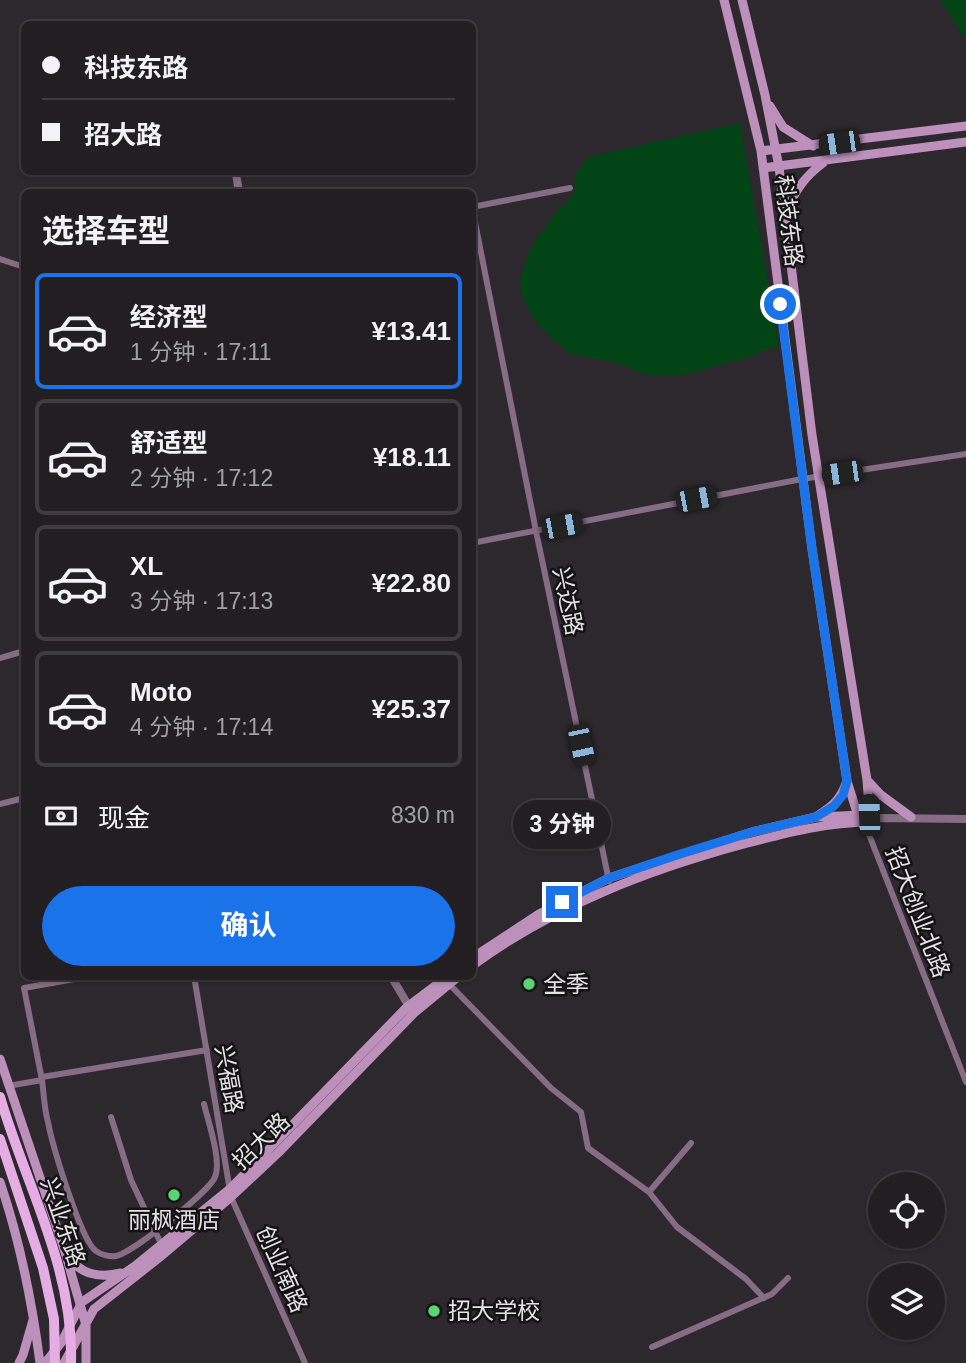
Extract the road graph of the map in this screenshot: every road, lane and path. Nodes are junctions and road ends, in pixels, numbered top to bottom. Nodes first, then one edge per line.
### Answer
1 (724, 0) edge
2 (742, 0) edge
3 (765, 95) junction
4 (966, 126) edge
5 (966, 142) edge
6 (813, 146) junction
7 (775, 150) junction
8 (761, 151) junction
9 (826, 161) junction
10 (779, 167) junction
11 (763, 168) junction
12 (570, 188) dead end
13 (476, 206) edge
14 (786, 214) junction
15 (476, 227) edge
16 (0, 259) edge
17 (21, 266) edge
18 (966, 454) edge
19 (818, 477) junction
20 (802, 479) junction
21 (536, 531) junction
22 (476, 542) edge
23 (21, 652) edge
24 (0, 658) edge
25 (867, 780) junction
26 (847, 781) junction
27 (21, 800) edge
28 (0, 804) edge
29 (816, 817) junction
30 (911, 817) junction
31 (966, 819) edge
32 (867, 821) junction
33 (608, 884) junction
34 (476, 955) edge
35 (476, 963) edge
36 (69, 980) edge
37 (195, 980) edge
38 (393, 980) edge
39 (448, 980) edge
40 (411, 1010) junction
41 (207, 1050) junction
42 (0, 1059) edge
43 (42, 1078) junction
44 (966, 1082) edge
45 (8, 1086) junction
46 (0, 1097) edge
47 (204, 1104) dead end
48 (111, 1117) dead end
49 (0, 1139) edge
50 (691, 1143) dead end
51 (0, 1182) edge
52 (231, 1192) junction
53 (649, 1192) junction
54 (155, 1232) junction
55 (163, 1249) junction
56 (65, 1252) junction
57 (135, 1266) junction
58 (788, 1278) dead end
59 (764, 1298) junction
60 (80, 1305) junction
61 (34, 1314) junction
62 (86, 1325) junction
63 (652, 1347) dead end
64 (19, 1363) edge
65 (43, 1363) edge
66 (55, 1363) edge
67 (64, 1363) edge
68 (72, 1363) edge
69 (86, 1363) edge
70 (306, 1363) edge

1 - 8 main road, 科技东路
2 - 3 main road
3 - 6 main road
3 - 7 main road
4 - 6 main road
5 - 9 main road
6 - 7 main road
7 - 8 main road
7 - 10 main road
8 - 11 main road, 科技东路
9 - 10 main road
9 - 14 main road
10 - 11 main road
10 - 14 main road
11 - 20 main road, 科技东路
12 - 13 street
14 - 19 main road
15 - 21 street, 兴达路
16 - 17 street
18 - 19 street
19 - 20 street
19 - 25 main road
20 - 21 street
20 - 26 main road, 科技东路
21 - 22 street
21 - 33 street, 兴达路
23 - 24 street
25 - 30 main road
25 - 32 main road
26 - 29 main road
26 - 32 main road, 科技东路
27 - 28 street
29 - 32 main road
29 - 33 main road
30 - 31 street
30 - 32 street
32 - 33 main road
32 - 44 street, 招大创业北路
33 - 34 main road
33 - 35 main road
36 - 43 street
37 - 41 street, 兴福路
38 - 40 street
39 - 40 main road, 招大路
39 - 53 street
40 - 52 main road, 招大路
41 - 43 street
41 - 52 street, 兴福路
42 - 45 main road
43 - 45 street
43 - 54 street
45 - 56 main road
46 - 68 main road, 兴业东路, bridge
47 - 54 street
48 - 54 street
49 - 66 main road, bridge
50 - 53 street
51 - 61 main road
52 - 55 main road, 招大路
52 - 70 street, 创业南路
53 - 59 street
54 - 55 street
55 - 57 main road, 招大路
55 - 62 main road, 招大路
56 - 57 main road
56 - 60 main road
57 - 60 main road, 招大路
58 - 59 street
59 - 63 street
60 - 62 main road
60 - 65 main road
61 - 64 main road
61 - 65 main road
62 - 67 main road, 招大路
62 - 69 main road

